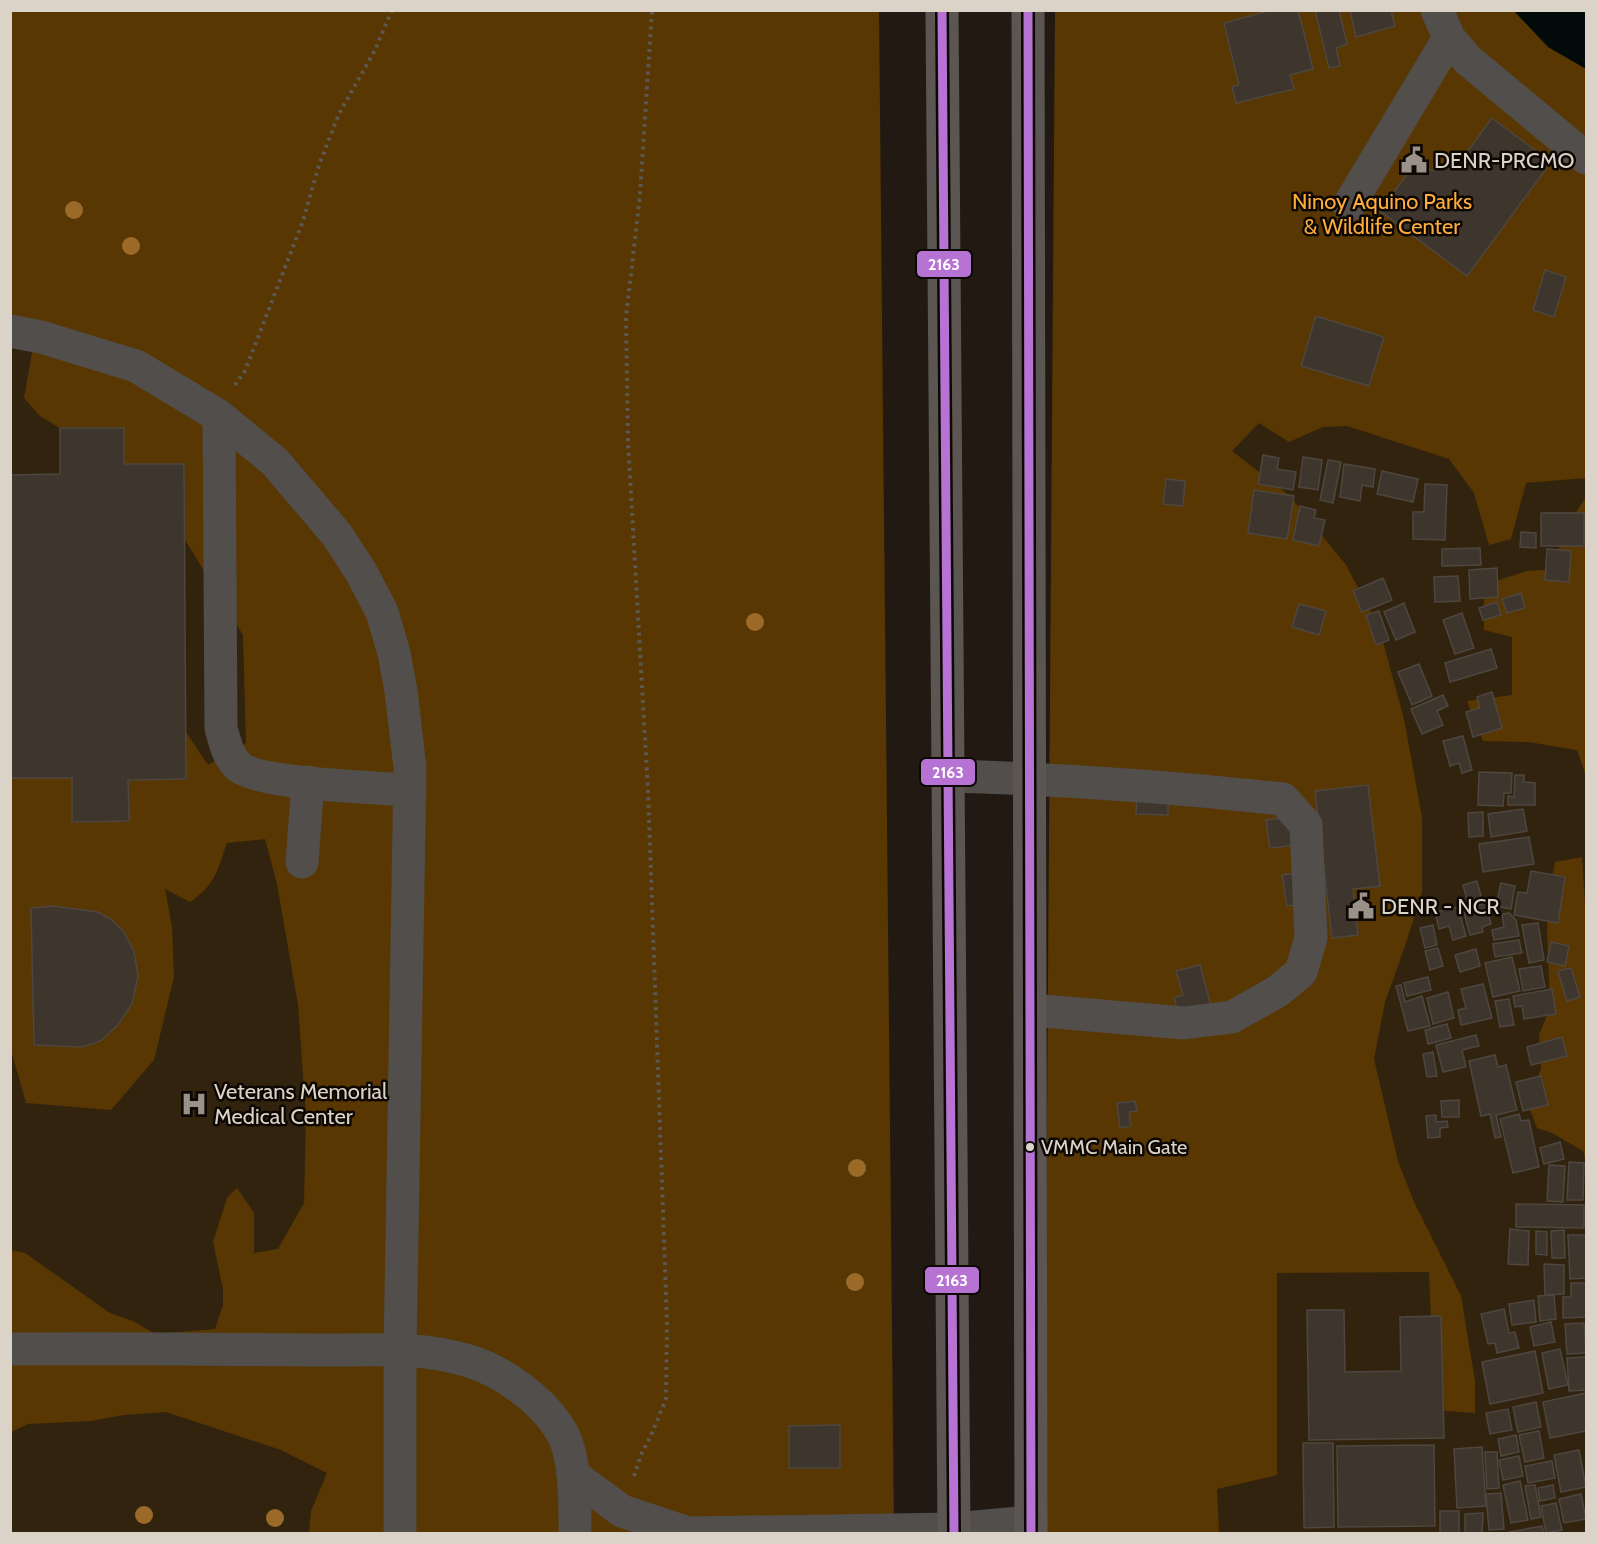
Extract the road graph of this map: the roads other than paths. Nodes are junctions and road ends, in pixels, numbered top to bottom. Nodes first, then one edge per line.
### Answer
1 (942, 10) edge
2 (1028, 10) edge
3 (1443, 24) edge
4 (1587, 158) edge
5 (1349, 205) dead end
6 (10, 331) edge
7 (219, 416) junction
8 (948, 776) junction
9 (1030, 778) junction
10 (308, 783) junction
11 (410, 790) junction
12 (302, 861) dead end
13 (1031, 1010) junction
14 (10, 1349) edge
15 (400, 1352) junction
16 (573, 1475) junction
17 (1031, 1528) edge
18 (954, 1531) edge
19 (400, 1533) edge
20 (575, 1533) edge
21 (688, 1533) edge

1 - 8 main road
2 - 9 main road
3 - 4 lane
3 - 5 lane
6 - 7 lane
7 - 10 lane
7 - 11 lane
8 - 9 lane
8 - 18 main road
9 - 13 main road
9 - 13 lane
10 - 11 lane
10 - 12 lane
11 - 15 lane
13 - 17 main road
14 - 15 lane
15 - 16 lane
15 - 19 lane
16 - 20 lane
16 - 21 lane
17 - 18 lane
18 - 21 lane

